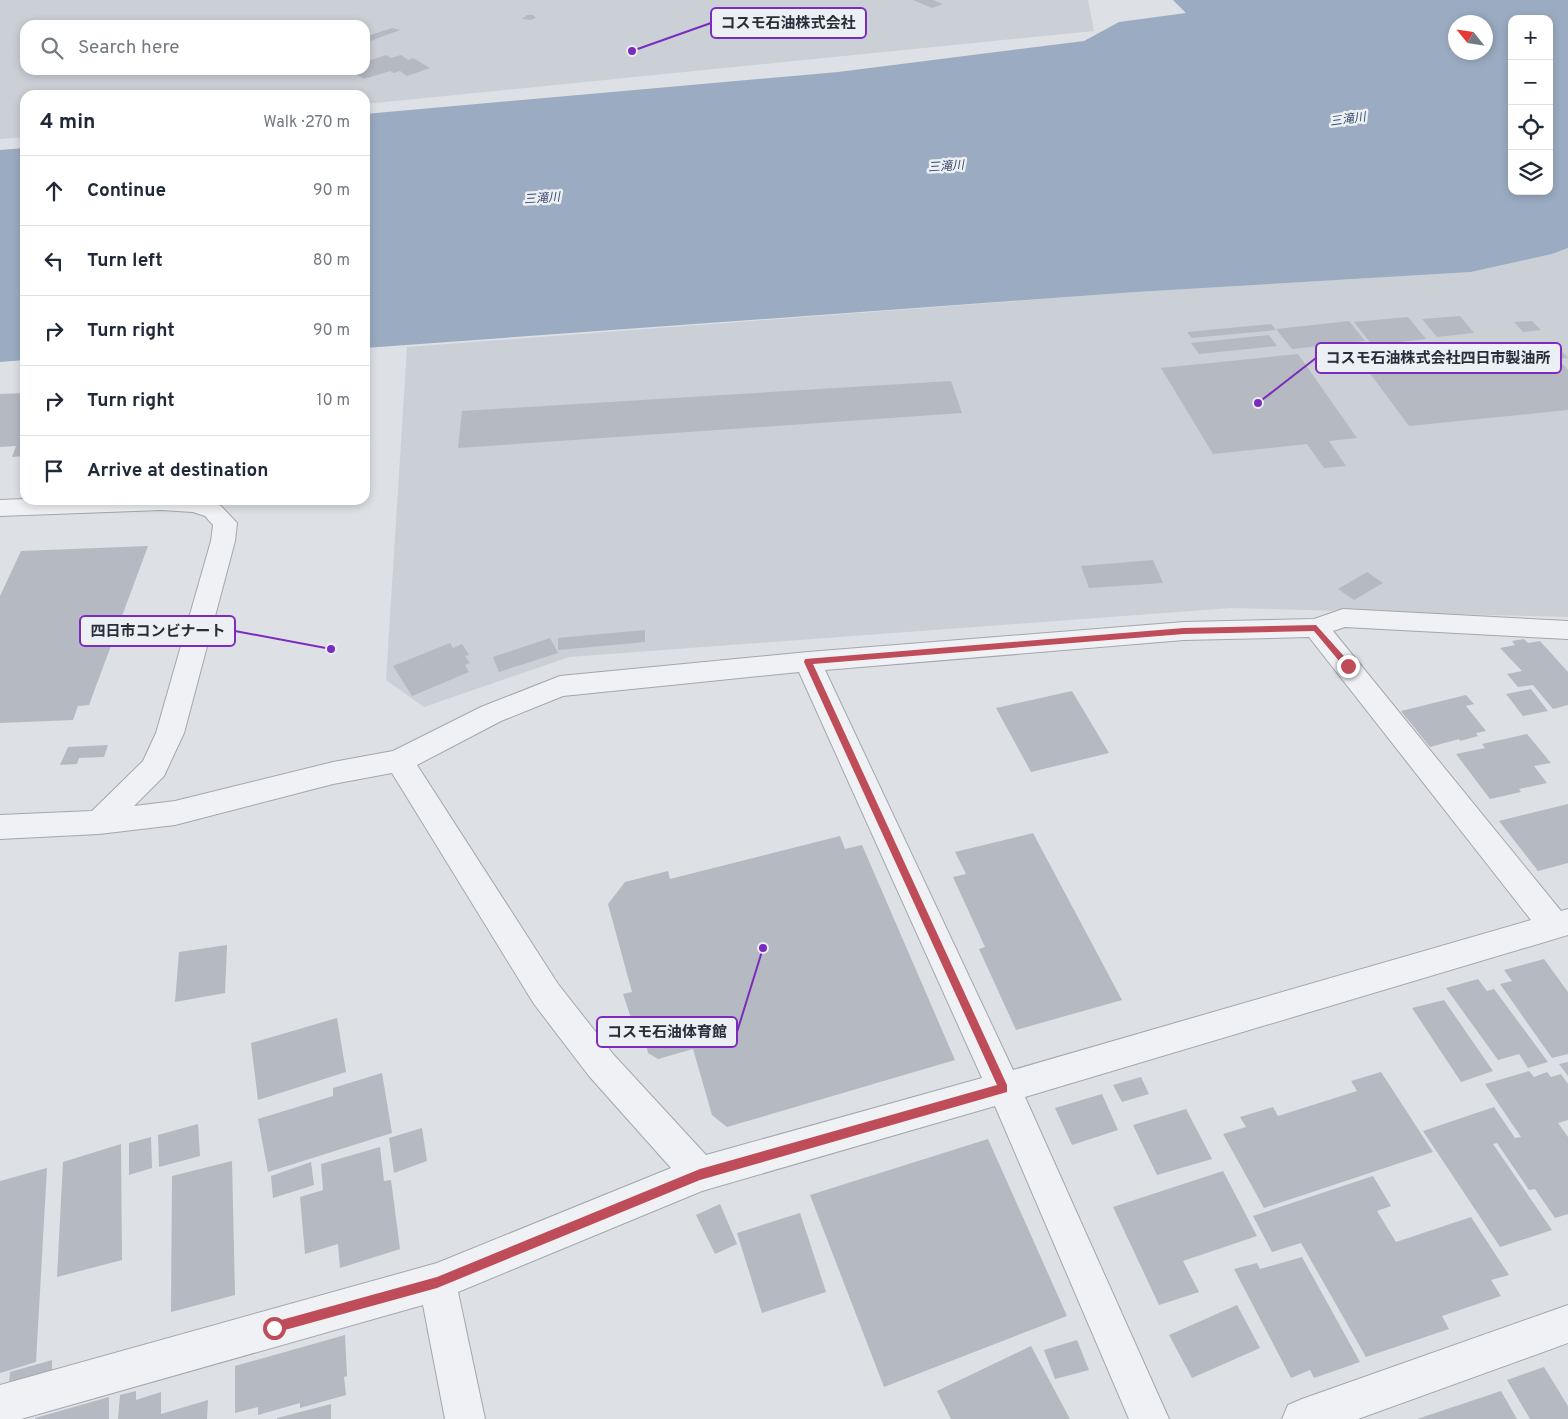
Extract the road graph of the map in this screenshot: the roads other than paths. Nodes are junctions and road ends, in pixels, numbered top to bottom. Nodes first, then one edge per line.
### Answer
1 (80, 505) edge
2 (195, 505) edge
3 (0, 508) edge
4 (1316, 628) junction
5 (1568, 630) edge
6 (808, 662) junction
7 (399, 761) junction
8 (99, 822) junction
9 (0, 827) edge
10 (1562, 925) edge
11 (1004, 1088) junction
12 (700, 1174) junction
13 (437, 1282) junction
14 (1568, 1324) edge
15 (0, 1405) edge
16 (465, 1419) edge
17 (1148, 1419) edge
18 (1302, 1419) edge

1 - 3 street
2 - 8 street
4 - 5 street
4 - 6 street
4 - 10 street
6 - 7 street
6 - 11 street
7 - 8 street
7 - 12 street
8 - 9 street
10 - 11 street
11 - 12 street
11 - 17 street
12 - 13 street
13 - 15 street
13 - 16 street
14 - 18 street

